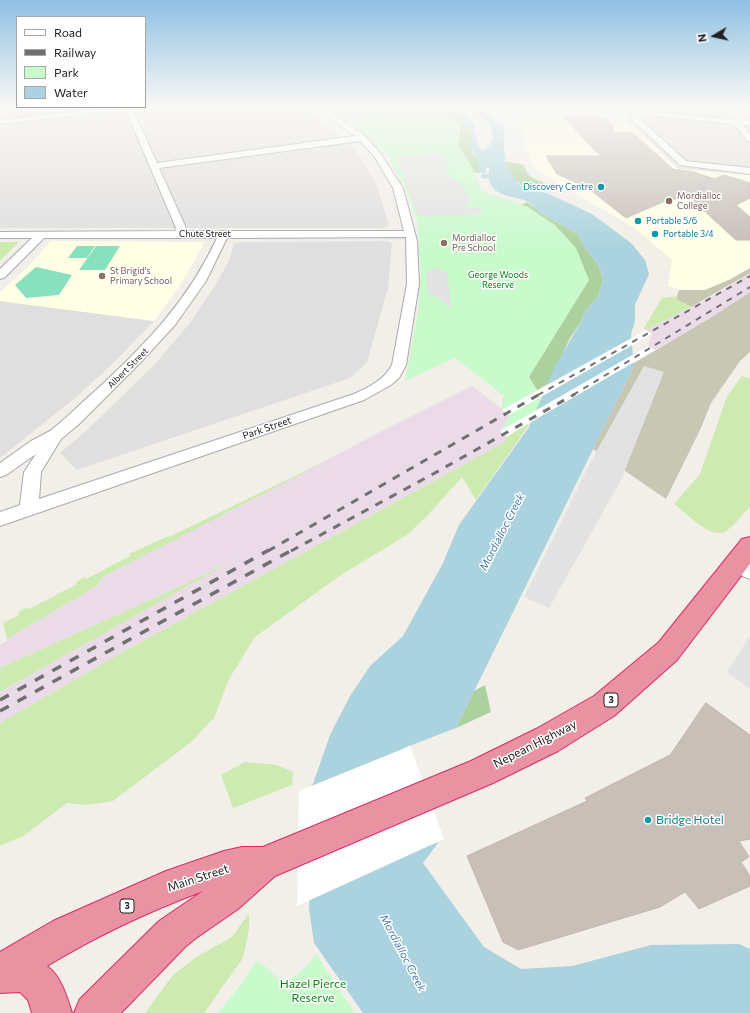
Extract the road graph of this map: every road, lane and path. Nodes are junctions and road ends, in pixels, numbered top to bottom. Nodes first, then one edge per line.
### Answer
1 (149, 152) edge
2 (254, 152) edge
3 (367, 152) edge
4 (671, 152) edge
5 (154, 166) junction
6 (750, 171) edge
7 (180, 234) junction
8 (223, 234) junction
9 (406, 234) junction
10 (0, 235) edge
11 (41, 235) junction
12 (0, 276) edge
13 (56, 435) junction
14 (0, 472) edge
15 (29, 504) junction
16 (0, 508) edge
17 (0, 520) edge
18 (746, 559) edge
19 (263, 864) junction
20 (0, 974) edge
21 (52, 1013) edge
22 (94, 1013) edge

1 - 5 street
2 - 5 street
3 - 9 street, Park Street
4 - 6 street
5 - 7 street
7 - 8 street, Chute Street
7 - 11 street, Chute Street
8 - 9 street, Chute Street
8 - 13 street, Albert Street
9 - 15 street, Park Street
10 - 11 street, Chute Street
11 - 12 street
13 - 14 street, Albert Street
13 - 15 street
15 - 16 street, Park Street
15 - 17 street, Park Street
18 - 19 highway, Nepean Highway / 3
19 - 20 highway, Main Street / 3
19 - 22 highway, Main Street / 3
20 - 21 highway, 3

